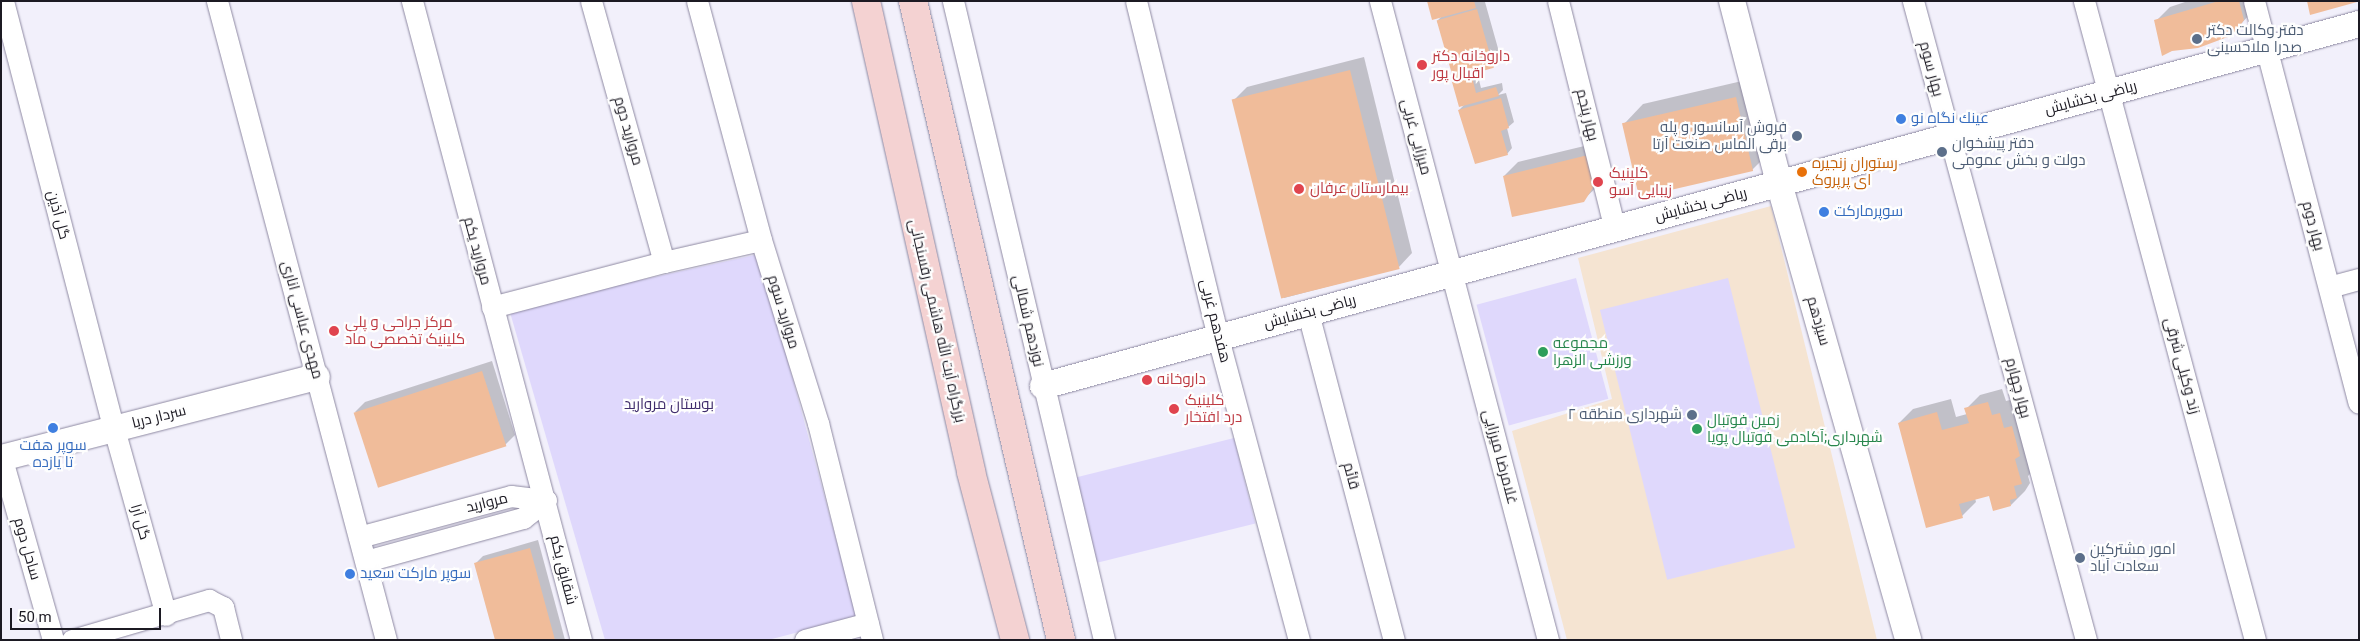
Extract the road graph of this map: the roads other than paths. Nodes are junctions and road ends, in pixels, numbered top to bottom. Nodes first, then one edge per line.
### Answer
1 (3, 1) edge
2 (217, 1) edge
3 (412, 1) edge
4 (591, 1) edge
5 (697, 1) edge
6 (913, 1) edge
7 (918, 1) edge
8 (953, 1) edge
9 (1136, 1) edge
10 (1380, 1) edge
11 (1558, 1) edge
12 (1732, 1) edge
13 (1913, 1) edge
14 (2084, 1) edge
15 (2254, 1) edge
16 (866, 2) edge
17 (2359, 24) edge
18 (922, 38) junction
19 (2267, 50) junction
20 (2109, 93) junction
21 (1950, 137) junction
22 (1779, 184) junction
23 (1615, 229) junction
24 (761, 240) junction
25 (664, 262) junction
26 (1452, 274) junction
27 (2359, 279) edge
28 (2329, 287) junction
29 (492, 307) junction
30 (1308, 313) junction
31 (1218, 338) junction
32 (317, 377) junction
33 (1043, 386) junction
34 (2359, 403) edge
35 (114, 429) junction
36 (1, 457) edge
37 (546, 500) junction
38 (359, 537) junction
39 (366, 561) junction
40 (166, 615) junction
41 (870, 631) edge
42 (53, 640) edge
43 (72, 640) edge
44 (231, 640) edge
45 (386, 640) edge
46 (581, 640) edge
47 (805, 640) edge
48 (1016, 640) edge
49 (1062, 640) edge
50 (1104, 640) edge
51 (1299, 640) edge
52 (1394, 640) edge
53 (1548, 640) edge
54 (1908, 640) edge
55 (2086, 640) edge
56 (2255, 640) edge

1 - 35 street, گل آذین
2 - 32 street, مهدی عباسی اناری
3 - 29 street, مروارید یکم
4 - 25 street, مروارید دوم
5 - 24 street, مروارید سوم
6 - 18 highway
7 - 18 highway
8 - 33 street, نوزدهم شمالی
9 - 31 street, هفدهم غربی
10 - 26 street, میرزایی غربی
11 - 23 street, بهار پنجم
12 - 22 street, سیزدهم
13 - 21 street, بهار سوم
14 - 20 street, زند وکیلی شرقی
15 - 19 street, بهار دوم
16 - 48 highway, بزرگراه آیت الله هاشمی رفسنجانی
17 - 19 street, ریاضی بخشایش
18 - 49 highway
19 - 20 street, ریاضی بخشایش
19 - 28 street, بهار دوم
20 - 21 street, ریاضی بخشایش
20 - 56 street, زند وکیلی شرقی
21 - 22 street, ریاضی بخشایش
21 - 55 street, بهار چهارم
22 - 23 street, ریاضی بخشایش
22 - 54 street, سیزدهم
23 - 26 street, ریاضی بخشایش
24 - 25 street
24 - 41 street, مروارید سوم
25 - 29 street
26 - 30 street, ریاضی بخشایش
26 - 53 street, غلامرضا میرزایی
27 - 28 street
28 - 34 street, بهار دوم
29 - 37 street, مروارید یکم
30 - 31 street, ریاضی بخشایش
30 - 52 street, قائم
31 - 33 street, ریاضی بخشایش
31 - 51 street, هفدهم غربی
32 - 35 street, سردار دریا
32 - 38 street, مهدی عباسی اناری
33 - 50 street, نوزدهم شمالی
35 - 36 street, سردار دریا
35 - 40 street, گل آرا
36 - 42 street, ساحل دوم
37 - 38 street, مروارید
37 - 39 street, مروارید
37 - 46 street, شقایق یکم
38 - 39 street, مهدی عباسی اناری
39 - 45 street, مهدی عباسی اناری
40 - 43 street
40 - 44 street
41 - 47 street

